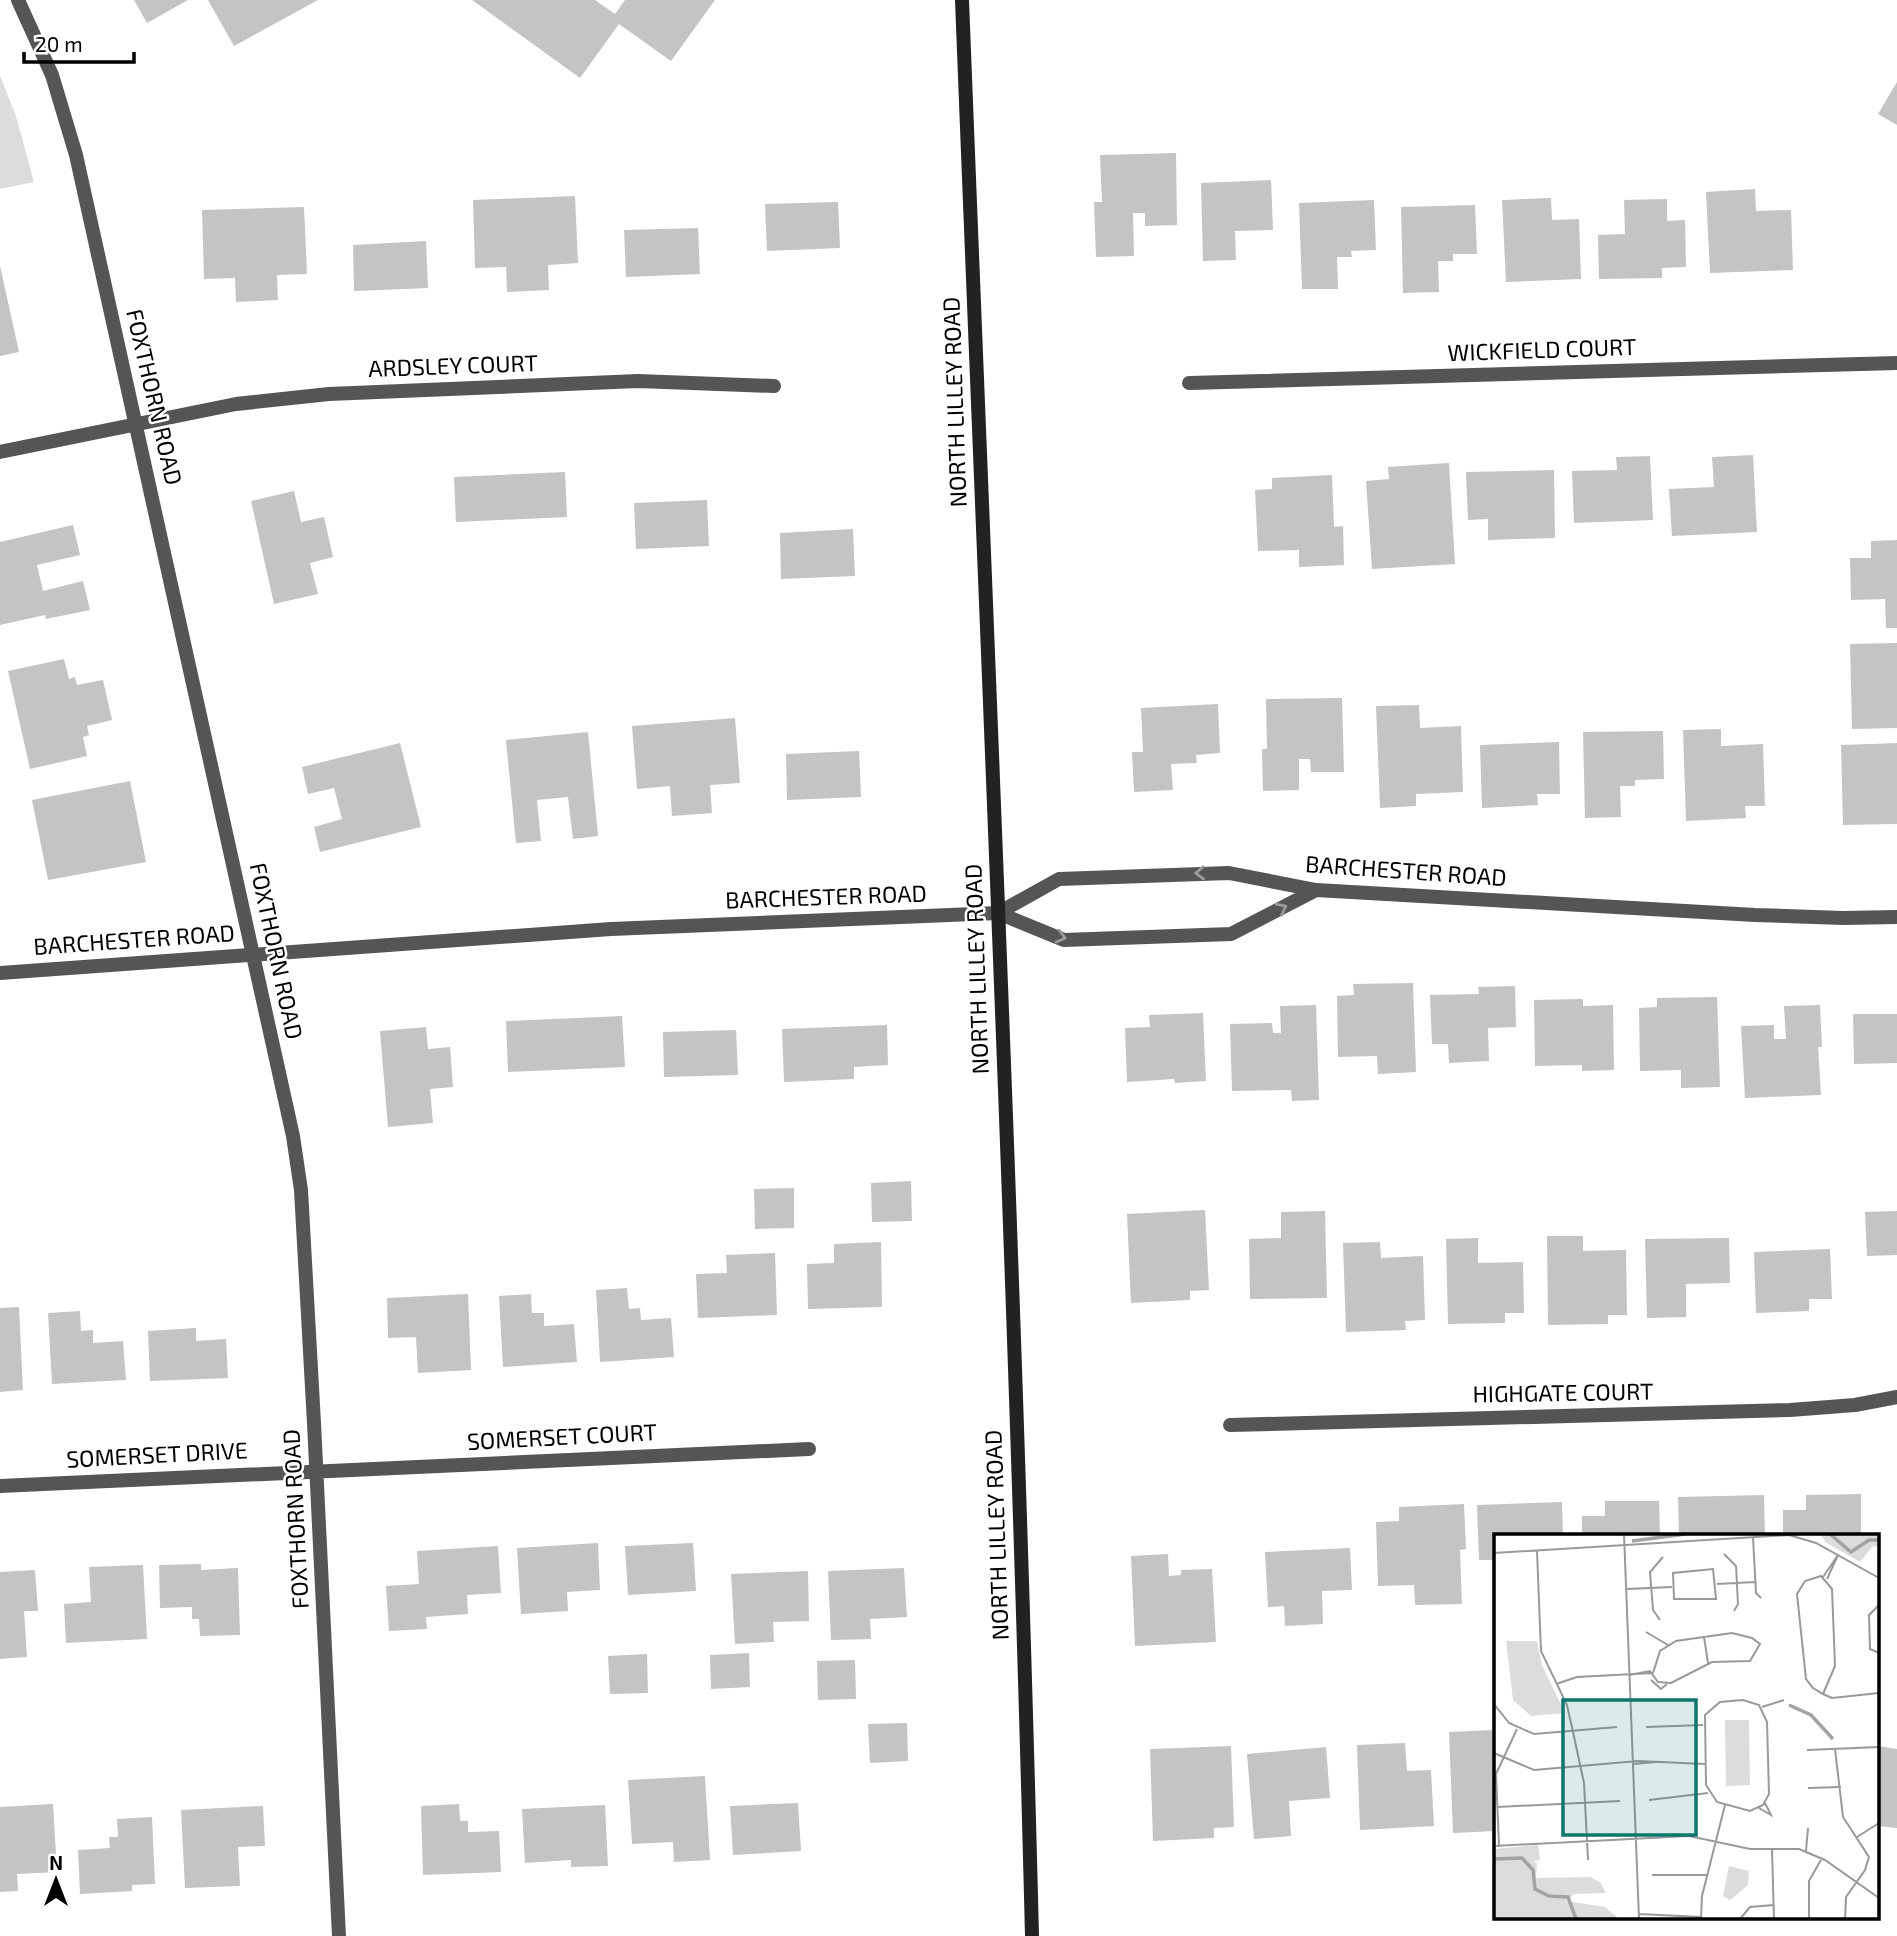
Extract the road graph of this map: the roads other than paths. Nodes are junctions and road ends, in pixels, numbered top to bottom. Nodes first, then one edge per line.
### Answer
1 (18, 0) edge
2 (962, 0) edge
3 (1897, 363) edge
4 (1189, 383) dead end
5 (775, 386) dead end
6 (136, 423) junction
7 (0, 452) edge
8 (1316, 890) junction
9 (998, 913) junction
10 (1897, 917) edge
11 (253, 954) junction
12 (0, 973) edge
13 (1897, 1397) edge
14 (1230, 1425) dead end
15 (808, 1449) dead end
16 (317, 1471) junction
17 (0, 1486) edge
18 (339, 1936) edge
19 (1031, 1936) edge

1 - 6 street, FOXTHORN ROAD
2 - 9 street, NORTH LILLEY ROAD
3 - 4 street, WICKFIELD COURT
5 - 6 street, ARDSLEY COURT
6 - 7 street, ARDSLEY COURT
6 - 11 street, FOXTHORN ROAD
8 -> 9 street, BARCHESTER ROAD
9 -> 8 street
8 - 10 street, BARCHESTER ROAD
9 - 11 street, BARCHESTER ROAD
9 - 19 street, NORTH LILLEY ROAD
11 - 12 street, BARCHESTER ROAD
11 - 16 street, FOXTHORN ROAD
13 - 14 street, HIGHGATE COURT
15 - 16 street, SOMERSET COURT
16 - 17 street, SOMERSET DRIVE
16 - 18 street, FOXTHORN ROAD

